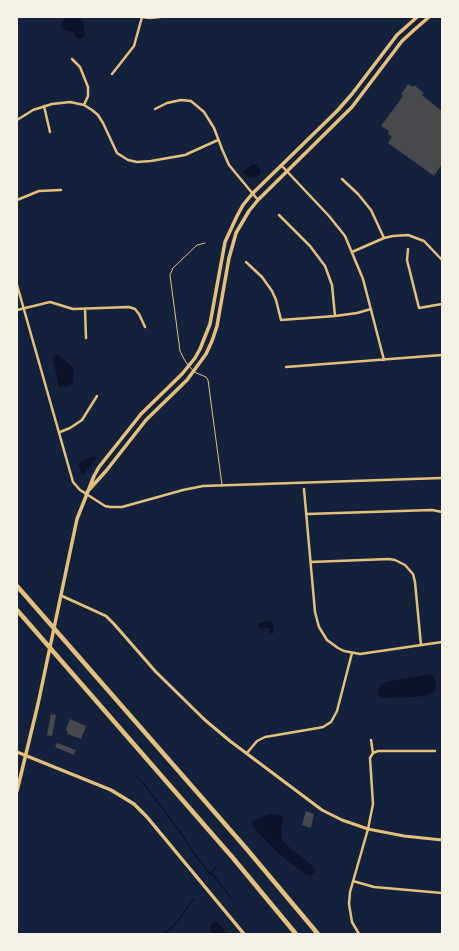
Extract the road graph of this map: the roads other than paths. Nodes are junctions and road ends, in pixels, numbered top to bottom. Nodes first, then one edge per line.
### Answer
1 (141, 17) edge
2 (160, 17) edge
3 (418, 17) edge
4 (429, 17) edge
5 (72, 59) dead end
6 (112, 74) dead end
7 (84, 105) junction
8 (44, 106) junction
9 (154, 109) dead end
10 (17, 120) edge
11 (50, 132) dead end
12 (218, 140) junction
13 (281, 165) junction
14 (286, 171) junction
15 (342, 179) dead end
16 (61, 190) dead end
17 (252, 194) junction
18 (17, 200) edge
19 (258, 200) junction
20 (279, 215) dead end
21 (384, 238) junction
22 (205, 243) dead end
23 (408, 249) dead end
24 (352, 252) junction
25 (442, 260) edge
26 (246, 262) dead end
27 (17, 285) edge
28 (442, 304) edge
29 (23, 308) junction
30 (85, 309) junction
31 (371, 309) junction
32 (17, 310) edge
33 (335, 316) junction
34 (145, 327) dead end
35 (86, 338) dead end
36 (442, 355) edge
37 (384, 360) junction
38 (189, 366) junction
39 (286, 367) dead end
40 (196, 373) junction
41 (96, 396) dead end
42 (60, 432) junction
43 (442, 478) edge
44 (222, 485) junction
45 (304, 489) dead end
46 (86, 493) junction
47 (442, 512) edge
48 (307, 514) junction
49 (311, 562) junction
50 (17, 586) edge
51 (62, 596) junction
52 (17, 610) edge
53 (442, 642) edge
54 (421, 645) junction
55 (352, 653) junction
56 (371, 740) dead end
57 (435, 750) dead end
58 (17, 752) edge
59 (246, 753) junction
60 (372, 753) junction
61 (25, 755) junction
62 (17, 791) edge
63 (368, 829) junction
64 (442, 840) edge
65 (353, 881) junction
66 (442, 893) edge
67 (244, 934) edge
68 (296, 934) edge
69 (318, 934) edge
70 (359, 934) edge

1 - 2 street
1 - 6 street
3 - 13 main road
4 - 14 main road
5 - 7 street
7 - 8 street
7 - 12 street
8 - 10 street
8 - 11 street
9 - 12 street
12 - 17 street
13 - 14 street
13 - 17 main road
14 - 19 main road
14 - 24 street
15 - 21 street
16 - 18 street
17 - 19 street
17 - 38 main road
19 - 40 main road
20 - 33 street
21 - 24 street
21 - 25 street
22 - 38 lane
23 - 28 street
24 - 31 street
26 - 33 street
27 - 29 street
29 - 30 street
29 - 32 street
29 - 42 street
30 - 34 street
30 - 35 street
31 - 33 street
31 - 37 street
36 - 37 street
37 - 39 street
38 - 40 lane
38 - 46 main road
40 - 44 lane
40 - 46 main road
41 - 42 street
42 - 46 street
43 - 44 street
44 - 46 street
45 - 48 street
46 - 51 main road
47 - 48 street
48 - 49 street
49 - 54 street
49 - 55 street
50 - 69 highway
51 - 59 street
51 - 61 main road
52 - 68 highway
53 - 54 street
54 - 55 street
55 - 59 street
56 - 60 street
57 - 60 street
58 - 61 main road
59 - 63 street
60 - 63 street
61 - 62 main road
61 - 67 main road
63 - 64 street
63 - 65 street
65 - 66 street
65 - 70 street

